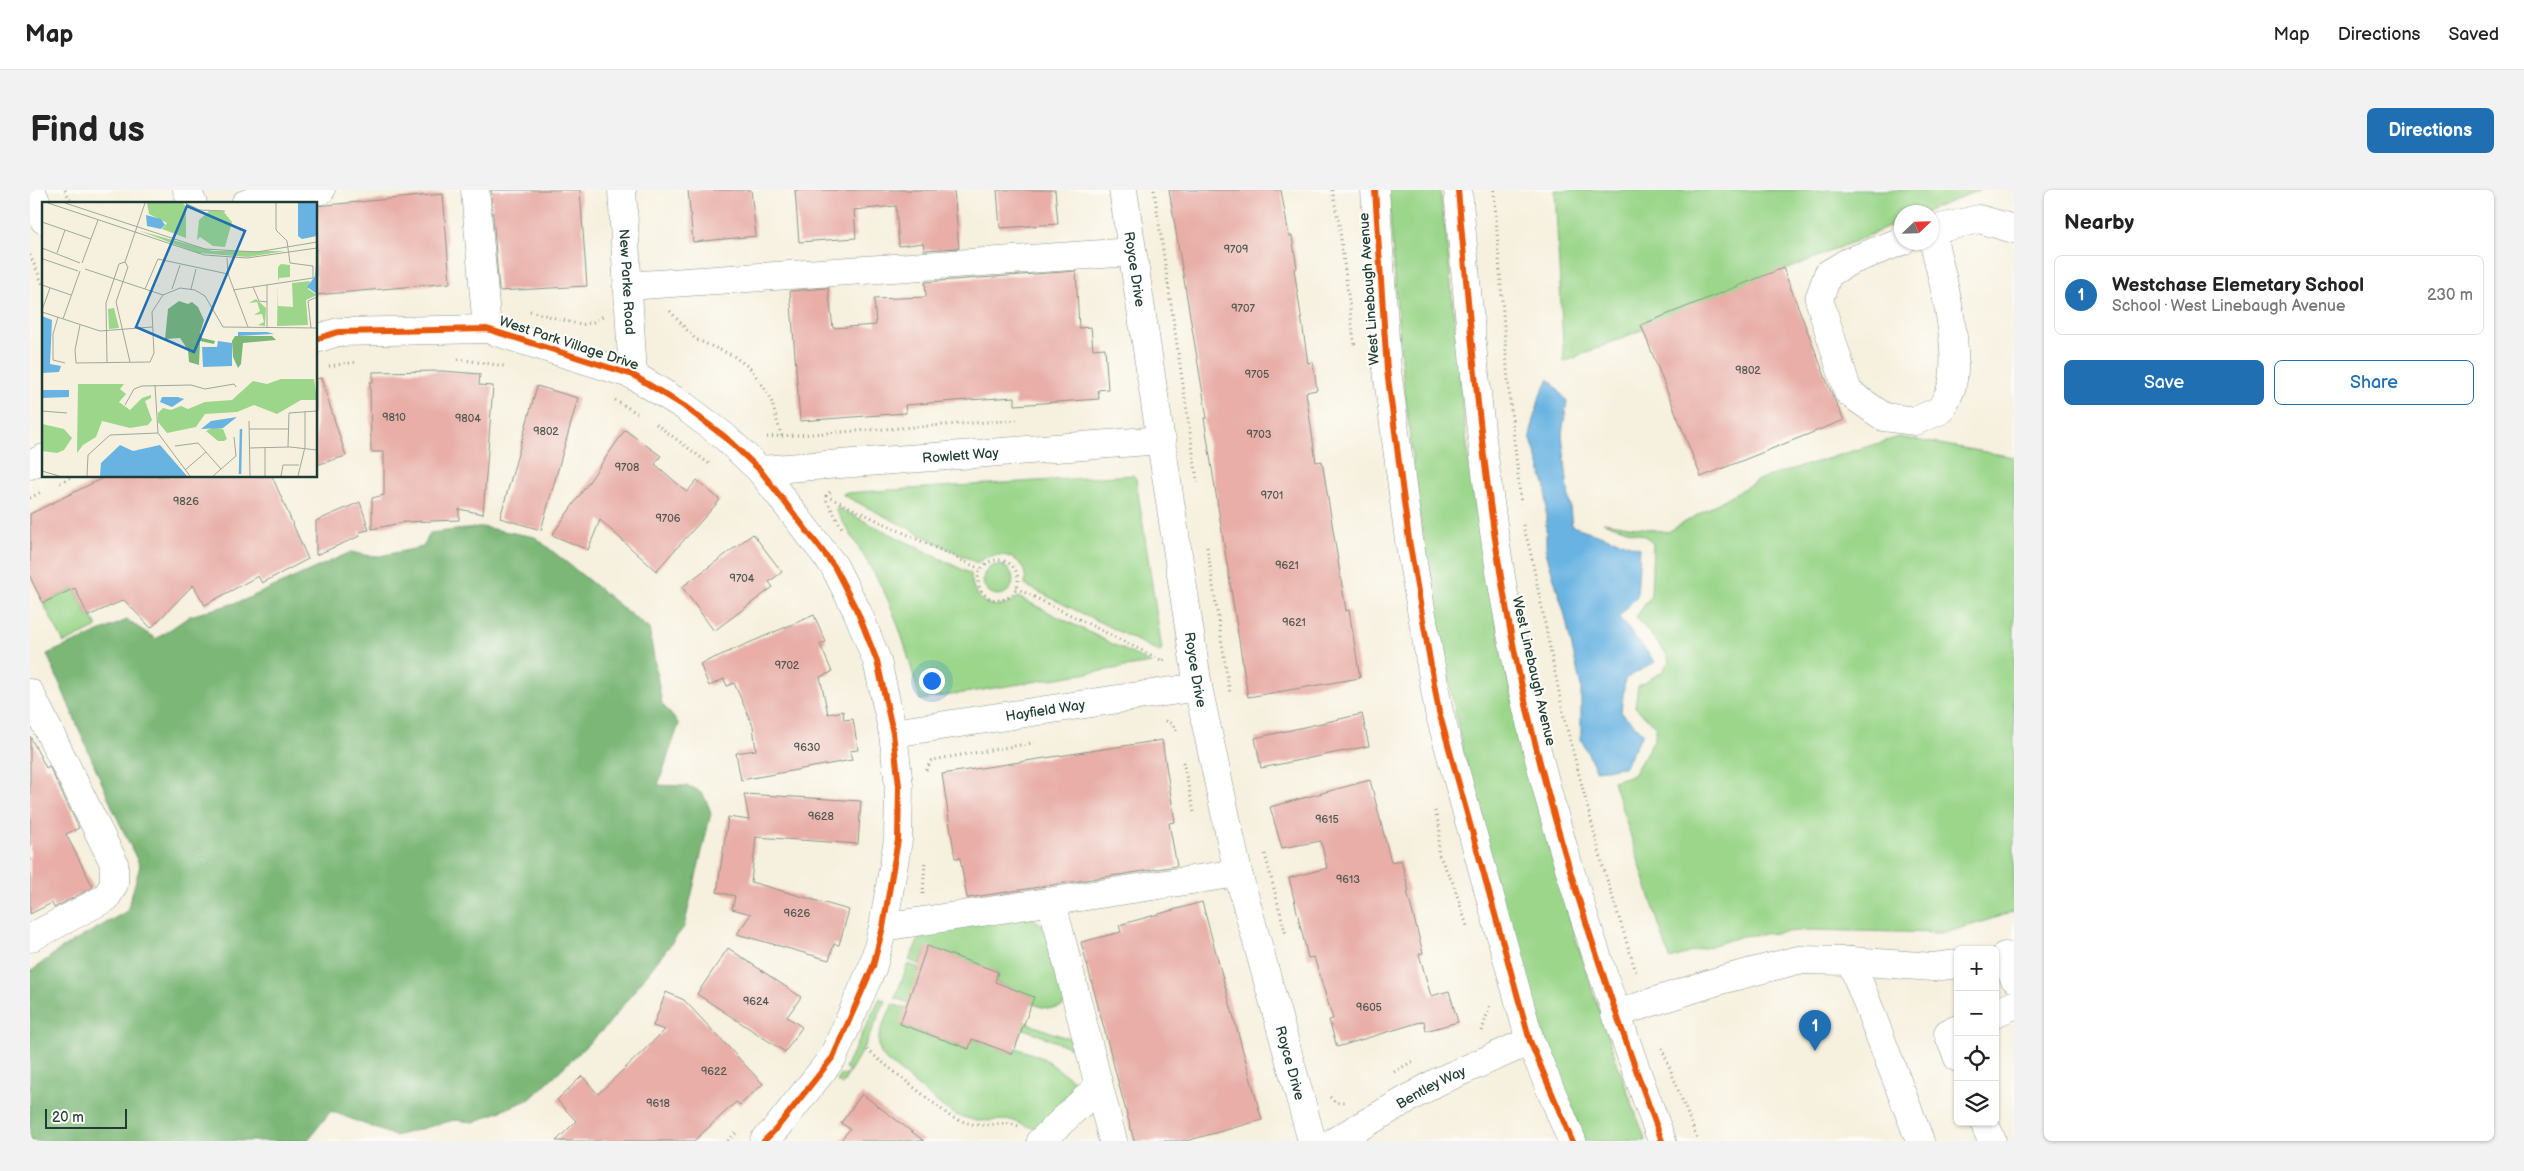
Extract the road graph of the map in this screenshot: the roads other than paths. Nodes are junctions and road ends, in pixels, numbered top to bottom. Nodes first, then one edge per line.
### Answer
1 (31, 190) edge
2 (186, 190) edge
3 (321, 190) edge
4 (475, 190) edge
5 (622, 190) edge
6 (1123, 190) edge
7 (1374, 190) edge
8 (1458, 190) edge
9 (253, 197) edge
10 (192, 202) edge
11 (42, 215) edge
12 (1939, 228) edge
13 (2014, 230) edge
14 (1894, 244) edge
15 (1936, 250) edge
16 (1132, 252) junction
17 (627, 286) junction
18 (487, 329) junction
19 (318, 337) edge
20 (633, 375) junction
21 (1162, 440) junction
22 (42, 459) edge
23 (30, 465) edge
24 (760, 470) junction
25 (1198, 687) junction
26 (30, 693) edge
27 (893, 733) junction
28 (1238, 873) junction
29 (1052, 903) junction
30 (883, 928) junction
31 (30, 938) edge
32 (1851, 961) junction
33 (1954, 964) edge
34 (2014, 1005) edge
35 (1999, 1011) edge
36 (1615, 1014) junction
37 (1954, 1031) edge
38 (1530, 1041) junction
39 (1954, 1048) edge
40 (1098, 1087) junction
41 (1986, 1126) edge
42 (753, 1134) edge
43 (1342, 1139) edge
44 (1043, 1140) edge
45 (1113, 1141) edge
46 (1312, 1141) edge
47 (1572, 1141) edge
48 (1662, 1141) edge
49 (1920, 1141) edge
50 (1992, 1141) edge

1 - 11 street
2 - 10 street
3 - 9 street
4 - 18 street
5 - 17 street, New Parke Road
6 - 16 street, Royce Drive
7 - 38 street, West Linebaugh Avenue
8 - 36 street, West Linebaugh Avenue
12 - 13 street
14 - 15 street
16 - 17 street
16 - 21 street, Royce Drive
17 - 20 street, New Parke Road
18 - 19 street, West Park Village Drive
18 - 20 street, West Park Village Drive
20 - 24 street, West Park Village Drive
21 - 24 street, Rowlett Way
21 - 25 street, Royce Drive
22 - 23 street
24 - 27 street, West Park Village Drive
25 - 27 street, Hayfield Way
25 - 28 street, Royce Drive
26 - 31 street
27 - 30 street, West Park Village Drive
28 - 29 street
28 - 46 street, Royce Drive
29 - 30 street
29 - 40 street
30 - 42 street, West Park Village Drive
32 - 33 street
32 - 36 street
32 - 49 street
34 - 35 street
36 - 48 street, West Linebaugh Avenue
37 - 39 street
38 - 43 street, Bentley Way
38 - 47 street, West Linebaugh Avenue
40 - 44 street
40 - 45 street
41 - 50 street

